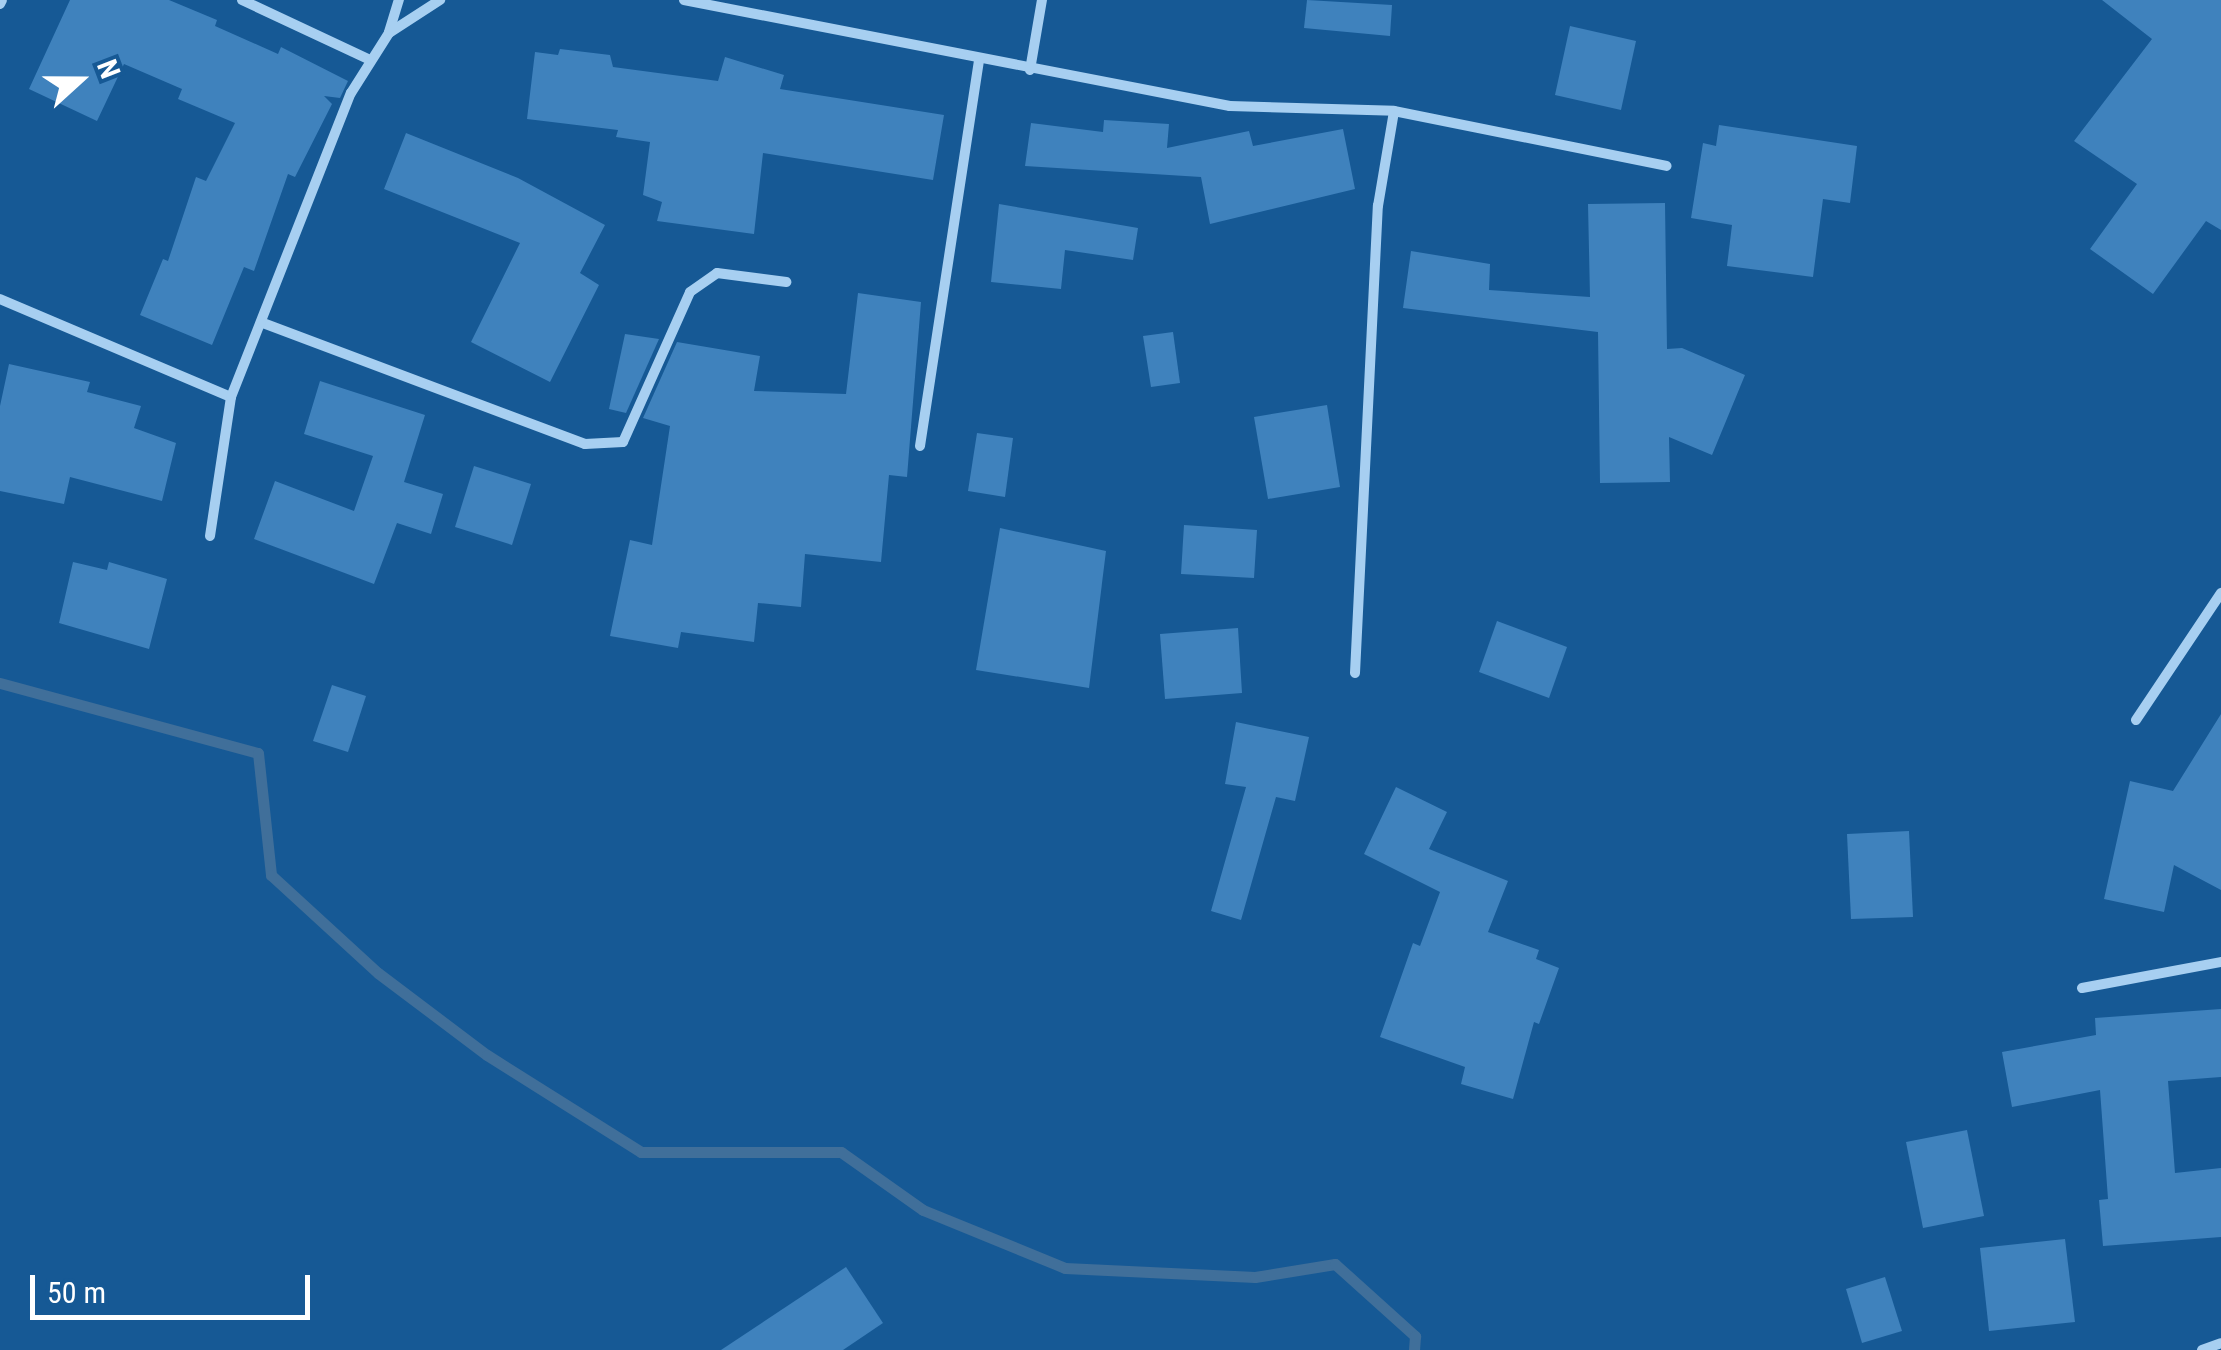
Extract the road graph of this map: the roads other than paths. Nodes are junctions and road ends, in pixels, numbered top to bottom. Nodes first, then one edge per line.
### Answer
1 (242, 0) edge
2 (398, 0) edge
3 (440, 0) edge
4 (684, 0) edge
5 (1042, 0) edge
6 (388, 33) junction
7 (370, 60) junction
8 (979, 61) junction
9 (1030, 70) junction
10 (1394, 111) junction
11 (1666, 166) dead end
12 (786, 282) dead end
13 (0, 299) edge
14 (264, 323) junction
15 (230, 398) junction
16 (920, 446) dead end
17 (210, 536) dead end
18 (2221, 593) edge
19 (1355, 673) dead end
20 (2136, 720) dead end
21 (2221, 962) edge
22 (2082, 988) dead end
23 (2221, 1343) edge
24 (2202, 1350) edge

1 - 7 street
2 - 6 street
3 - 6 street
4 - 8 street
5 - 9 street
6 - 7 street
7 - 14 street
8 - 9 street
8 - 16 street
9 - 10 street
10 - 11 street
10 - 19 street
12 - 14 street
13 - 15 street
14 - 15 street
15 - 17 street
18 - 20 street
21 - 22 street
23 - 24 street

